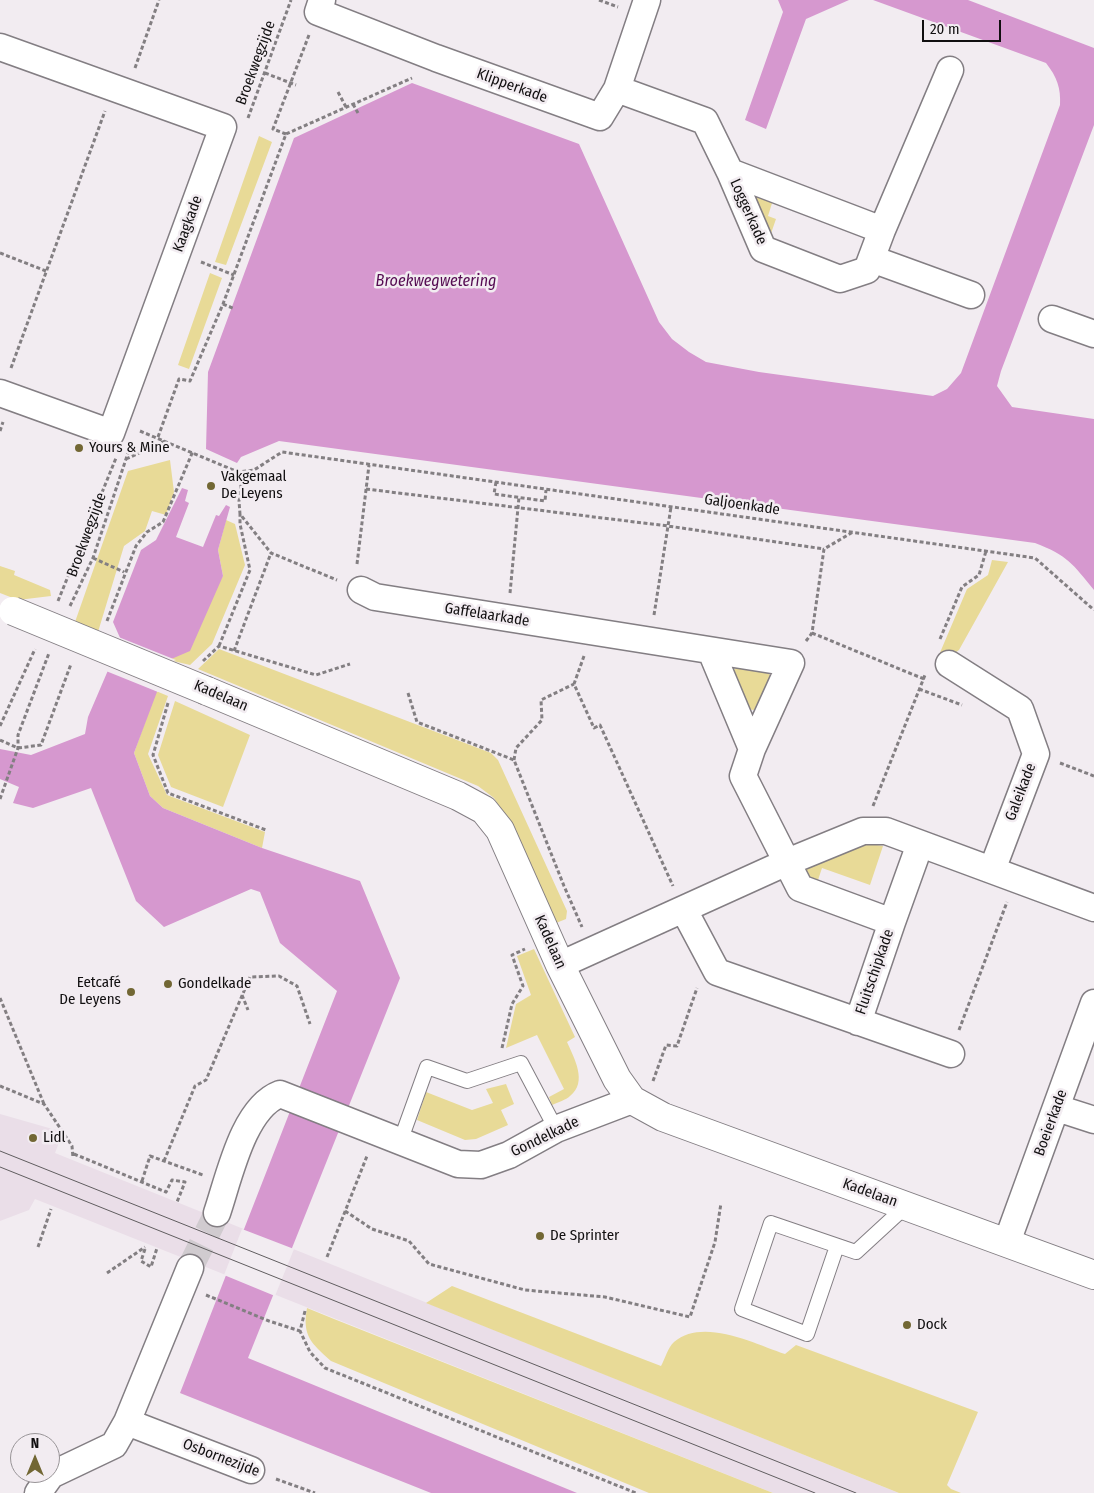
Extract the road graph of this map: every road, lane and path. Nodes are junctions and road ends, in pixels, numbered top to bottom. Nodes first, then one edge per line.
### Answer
1 (159, 0) edge
2 (291, 0) edge
3 (648, 0) edge
4 (320, 6) edge
5 (0, 47) edge
6 (950, 70) dead end
7 (265, 73) junction
8 (420, 81) dead end
9 (291, 82) junction
10 (296, 85) dead end
11 (120, 89) junction
12 (617, 89) junction
13 (338, 92) dead end
14 (353, 104) junction
15 (346, 107) junction
16 (358, 113) dead end
17 (246, 125) dead end
18 (286, 134) junction
19 (730, 172) junction
20 (882, 230) junction
21 (0, 253) edge
22 (177, 253) junction
23 (872, 258) junction
24 (46, 271) junction
25 (234, 275) junction
26 (971, 295) dead end
27 (223, 304) junction
28 (235, 309) dead end
29 (1052, 320) dead end
30 (1094, 334) edge
31 (1, 393) edge
32 (127, 437) junction
33 (158, 437) junction
34 (166, 441) junction
35 (193, 452) junction
36 (126, 459) junction
37 (369, 464) junction
38 (238, 472) junction
39 (496, 482) junction
40 (366, 488) junction
41 (546, 490) junction
42 (518, 497) junction
43 (671, 507) junction
44 (518, 508) junction
45 (240, 514) junction
46 (668, 526) junction
47 (854, 532) junction
48 (824, 549) junction
49 (986, 551) junction
50 (271, 553) junction
51 (93, 558) junction
52 (124, 572) junction
53 (357, 589) junction
54 (56, 607) dead end
55 (6, 609) edge
56 (1094, 610) edge
57 (68, 611) dead end
58 (507, 619) junction
59 (104, 626) dead end
60 (593, 632) junction
61 (812, 633) junction
62 (39, 641) dead end
63 (650, 641) junction
64 (52, 646) dead end
65 (220, 646) dead end
66 (234, 651) dead end
67 (711, 652) junction
68 (73, 659) dead end
69 (938, 660) junction
70 (791, 663) junction
71 (924, 679) junction
72 (574, 684) junction
73 (0, 726) edge
74 (0, 740) edge
75 (18, 748) junction
76 (752, 749) junction
77 (1036, 754) junction
78 (514, 760) dead end
79 (1094, 776) edge
80 (0, 799) edge
81 (864, 831) junction
82 (920, 844) junction
83 (785, 863) junction
84 (1004, 874) junction
85 (1094, 908) edge
86 (684, 910) junction
87 (892, 922) junction
88 (708, 954) junction
89 (512, 955) dead end
90 (560, 965) junction
91 (242, 995) junction
92 (0, 998) edge
93 (1094, 1003) edge
94 (248, 1010) dead end
95 (858, 1022) junction
96 (310, 1024) dead end
97 (951, 1054) joint
98 (497, 1069) junction
99 (0, 1086) edge
100 (638, 1103) junction
101 (44, 1104) junction
102 (1057, 1108) junction
103 (1094, 1120) edge
104 (556, 1129) junction
105 (388, 1137) junction
106 (164, 1161) junction
107 (142, 1181) junction
108 (227, 1183) junction
109 (177, 1202) dead end
110 (721, 1203) dead end
111 (906, 1206) junction
112 (51, 1210) dead end
113 (345, 1211) junction
114 (217, 1213) tunnel mouth
115 (1007, 1242) junction
116 (837, 1246) junction
117 (38, 1247) dead end
118 (158, 1248) dead end
119 (327, 1256) dead end
120 (190, 1268) tunnel mouth
121 (107, 1273) dead end
122 (1094, 1274) edge
123 (210, 1297) dead end
124 (305, 1311) dead end
125 (300, 1331) junction
126 (127, 1422) junction
127 (251, 1470) joint
128 (38, 1493) edge
129 (315, 1493) edge
130 (636, 1493) edge

1 - 11 path
2 - 7 path, Broekwegzijde
3 - 12 street, Klipperkade
4 - 9 path
4 - 12 street, Klipperkade
5 - 11 street, Kaagkade
6 - 20 street, Loggerkade
7 - 9 path
7 - 17 path, Broekwegzijde
8 - 14 path
9 - 10 path
9 - 18 path
11 - 22 street, Kaagkade
11 - 24 path
12 - 19 street, Loggerkade
13 - 15 path
14 - 15 path
14 - 16 path
15 - 18 path
18 - 25 path
19 - 20 street, Loggerkade
19 - 23 street, Loggerkade
20 - 23 street, Loggerkade
21 - 24 path
22 - 25 path
22 - 32 street, Kaagkade
23 - 26 street
24 - 31 path
25 - 27 path
27 - 28 path
27 - 33 path
29 - 30 street
31 - 32 street
32 - 33 path
32 - 36 path, Broekwegzijde
32 - 54 path
33 - 34 path
34 - 35 path
34 - 36 path
35 - 38 path
35 - 52 path
36 - 51 path, Broekwegzijde
37 - 38 path, Galjoenkade
37 - 39 path, Galjoenkade
37 - 40 path
38 - 45 path
39 - 41 path, Galjoenkade
39 - 42 path
40 - 44 path
40 - 53 path
41 - 42 path
41 - 43 path, Galjoenkade
42 - 44 path
43 - 46 path
43 - 47 path, Galjoenkade
44 - 46 path
44 - 58 path
45 - 50 path
45 - 65 path
46 - 48 path
46 - 63 path
47 - 48 path
47 - 49 path, Galjoenkade
48 - 61 path
49 - 56 path, Galjoenkade
49 - 69 path
50 - 53 path
50 - 66 path
51 - 52 path
51 - 57 path, Broekwegzijde
52 - 59 path
53 - 58 street, Gaffelaarkade
55 - 90 street, Kadelaan, bridge
58 - 60 street, Gaffelaarkade
60 - 63 street, Gaffelaarkade
60 - 72 path
61 - 70 path
61 - 71 path
62 - 73 path
63 - 67 street, Gaffelaarkade
64 - 75 path
67 - 70 street, Gaffelaarkade
67 - 76 street
68 - 75 path
69 - 71 path
69 - 77 street, Galeikade
70 - 76 street
71 - 81 path
72 - 78 path
72 - 86 path
74 - 75 path
75 - 80 path
76 - 83 street
77 - 79 path
77 - 84 street, Galeikade
81 - 82 street
81 - 83 street
82 - 84 street
82 - 87 street, Fluitschipkade
83 - 86 street
83 - 87 street, Fluitschipkade
84 - 85 street
84 - 97 path
86 - 88 street
86 - 90 street
87 - 95 street, Fluitschipkade
88 - 95 street
88 - 100 path
89 - 98 path
90 - 100 street, Kadelaan
91 - 94 path
91 - 96 path
91 - 106 path
92 - 101 path
93 - 102 street, Boeierkade
95 - 97 street
98 - 104 lane
98 - 105 lane
99 - 101 path
100 - 104 street, Gondelkade
100 - 111 street, Kadelaan
101 - 107 path
102 - 103 street
102 - 115 street, Boeierkade
104 - 105 street, Gondelkade
105 - 108 street, Gondelkade
105 - 113 path
106 - 107 path
106 - 108 path
107 - 109 path
108 - 114 street, Gondelkade
110 - 113 path
111 - 115 street, Kadelaan
111 - 116 lane
112 - 117 path
113 - 119 path
115 - 122 street, Kadelaan
116 - 116 lane
118 - 121 path
120 - 126 street
123 - 125 path
124 - 125 path
125 - 130 path
126 - 127 street, Osbornezijde
126 - 128 street
127 - 129 path, Osbornezijde

